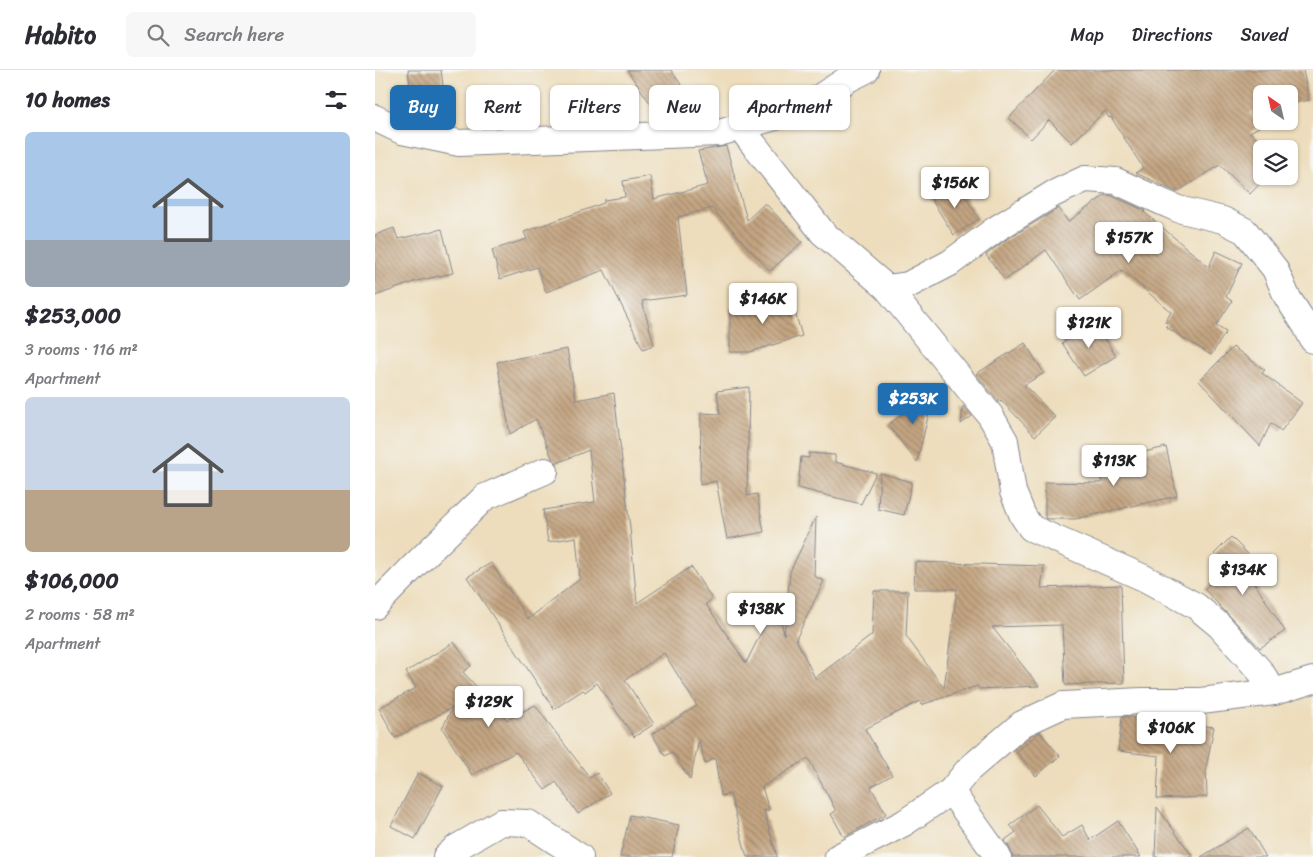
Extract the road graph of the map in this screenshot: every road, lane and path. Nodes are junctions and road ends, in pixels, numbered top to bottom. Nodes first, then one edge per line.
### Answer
1 (866, 70) edge
2 (839, 85) edge
3 (375, 118) edge
4 (729, 130) edge
5 (742, 130) edge
6 (887, 288) junction
7 (1313, 340) edge
8 (545, 471) dead end
9 (375, 606) edge
10 (1313, 680) edge
11 (1274, 692) junction
12 (951, 791) junction
13 (446, 857) edge
14 (580, 857) edge
15 (838, 857) edge
16 (998, 857) edge

1 - 2 street
3 - 4 street
5 - 6 street
6 - 7 street
6 - 11 street
8 - 9 street
10 - 11 street
11 - 12 street
12 - 15 street
12 - 16 street
13 - 14 street

